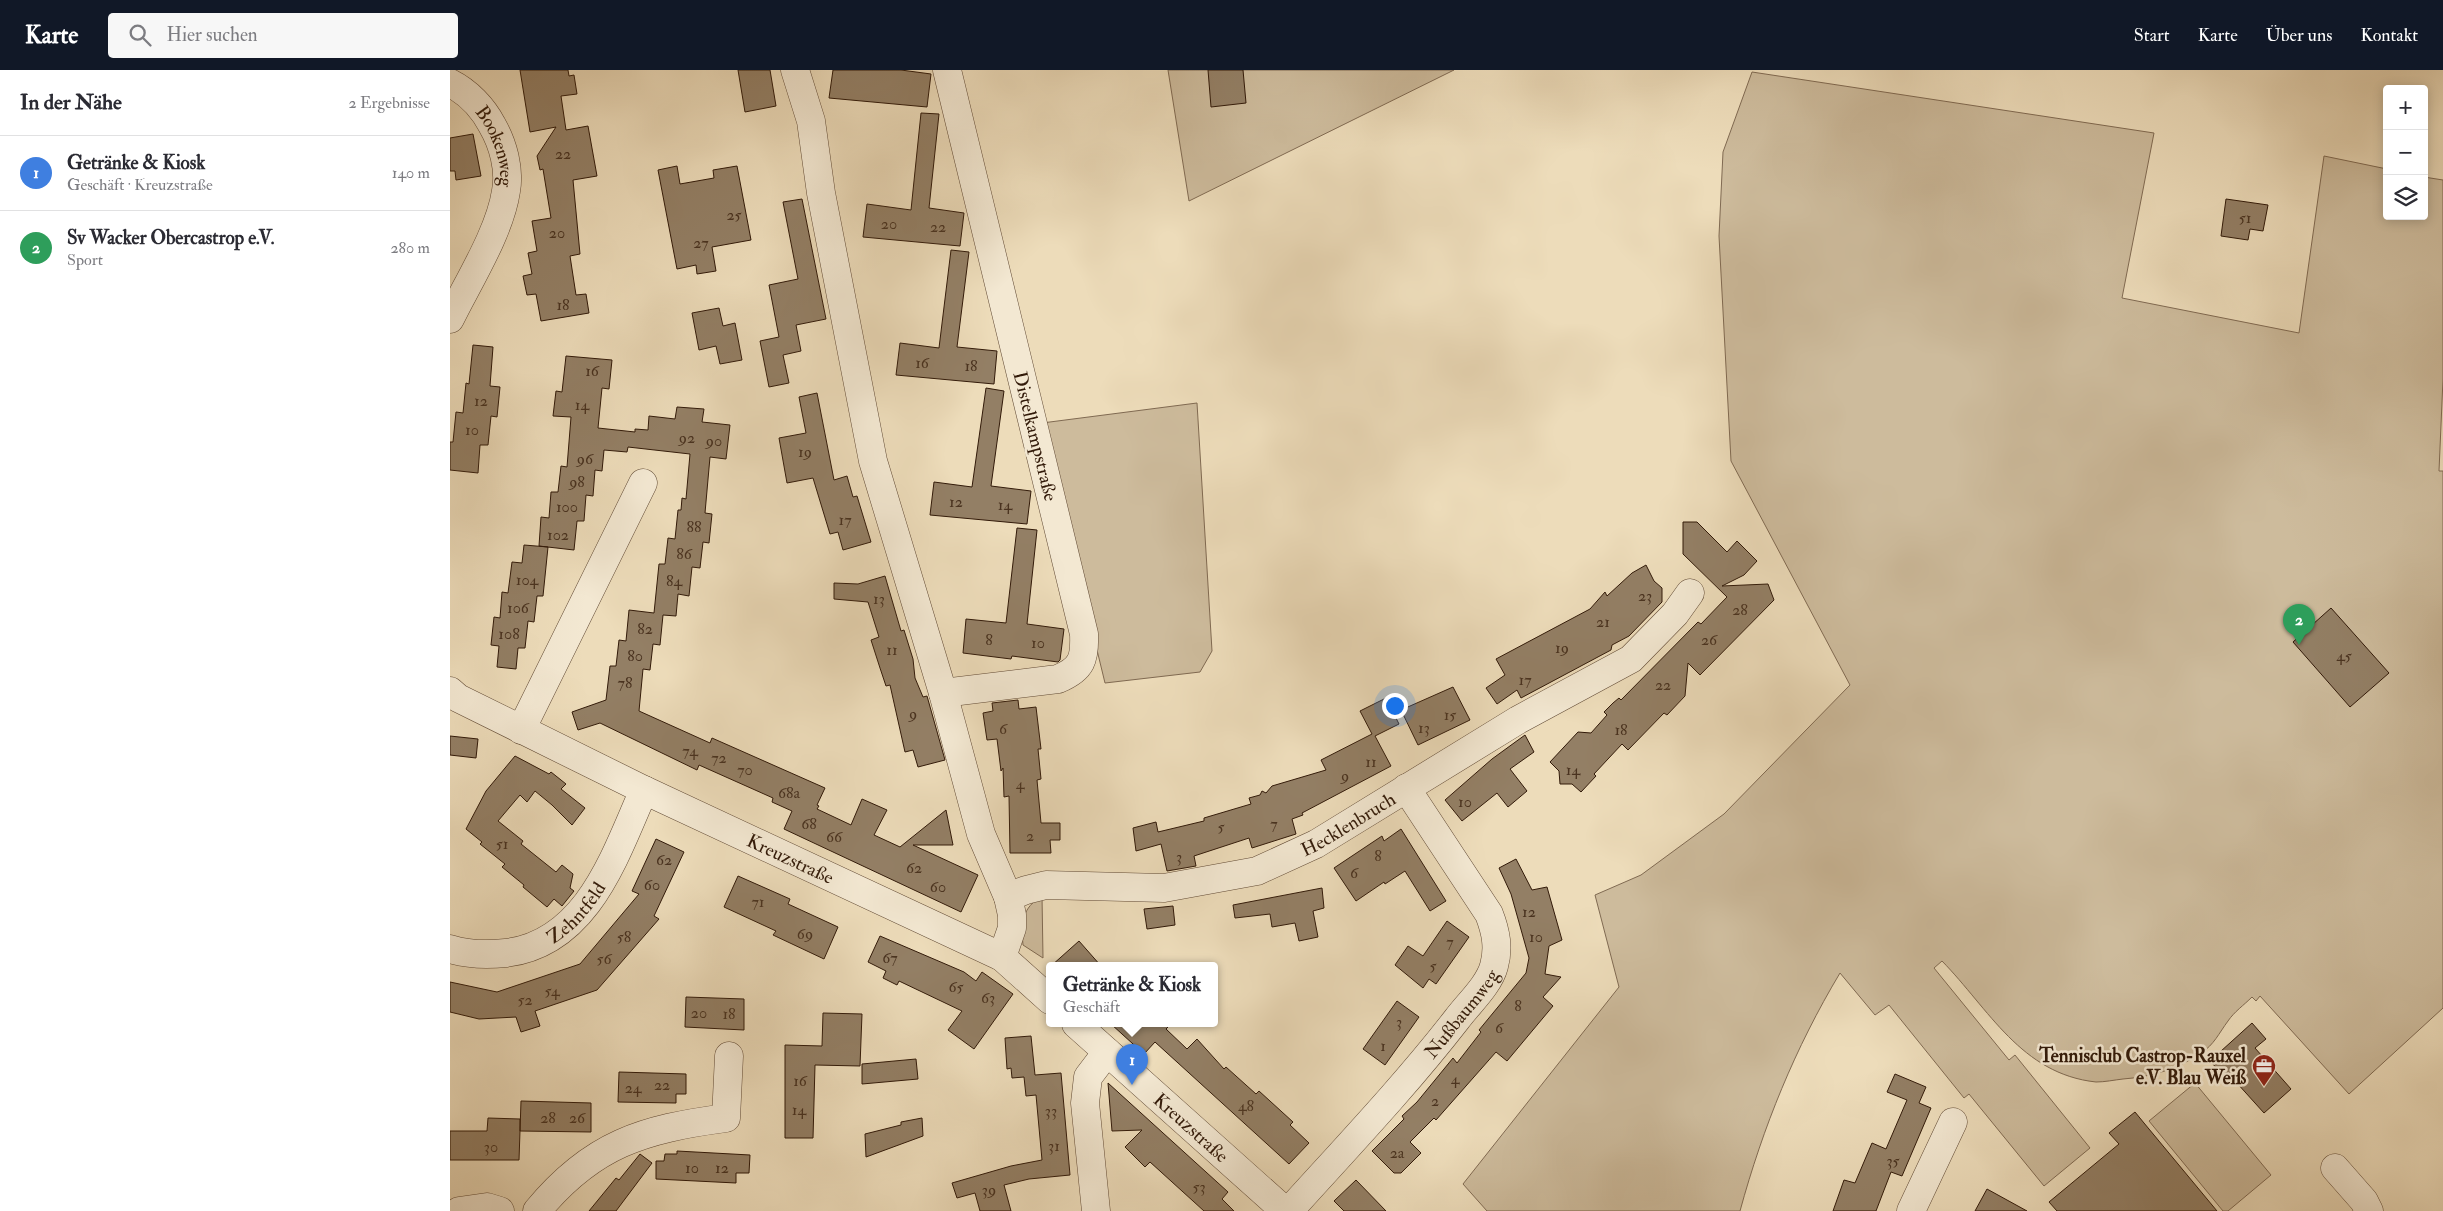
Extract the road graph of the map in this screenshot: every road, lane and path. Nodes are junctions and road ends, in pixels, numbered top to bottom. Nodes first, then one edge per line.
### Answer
1 (795, 70) edge
2 (947, 70) edge
3 (450, 83) edge
4 (452, 310) edge
5 (643, 484) dead end
6 (1690, 594) dead end
7 (450, 691) edge
8 (943, 693) junction
9 (521, 730) junction
10 (1406, 788) junction
11 (644, 790) junction
12 (1008, 897) junction
13 (450, 949) edge
14 (1002, 957) junction
15 (1046, 996) edge
16 (1079, 1027) edge
17 (1107, 1052) junction
18 (728, 1056) dead end
19 (1953, 1122) dead end
20 (2336, 1168) dead end
21 (459, 1211) edge
22 (500, 1211) edge
23 (537, 1211) edge
24 (1096, 1211) edge
25 (1285, 1211) edge
26 (1289, 1211) edge
27 (1911, 1211) edge
28 (2369, 1211) edge

1 - 8 street
2 - 8 street, Distelkampstraße
3 - 4 street, Bookenweg
5 - 9 street
6 - 10 street, Hecklenbruch
7 - 9 street, Kreuzstraße
8 - 12 street
9 - 11 street, Kreuzstraße
10 - 12 street, Hecklenbruch
10 - 26 street, Nußbaumweg
11 - 13 street, Zehntfeld
11 - 14 street, Kreuzstraße
12 - 14 street
14 - 15 street, Kreuzstraße
16 - 17 street, Kreuzstraße
17 - 24 street
17 - 25 street, Kreuzstraße
18 - 23 street
19 - 27 street
20 - 28 street
21 - 22 street

